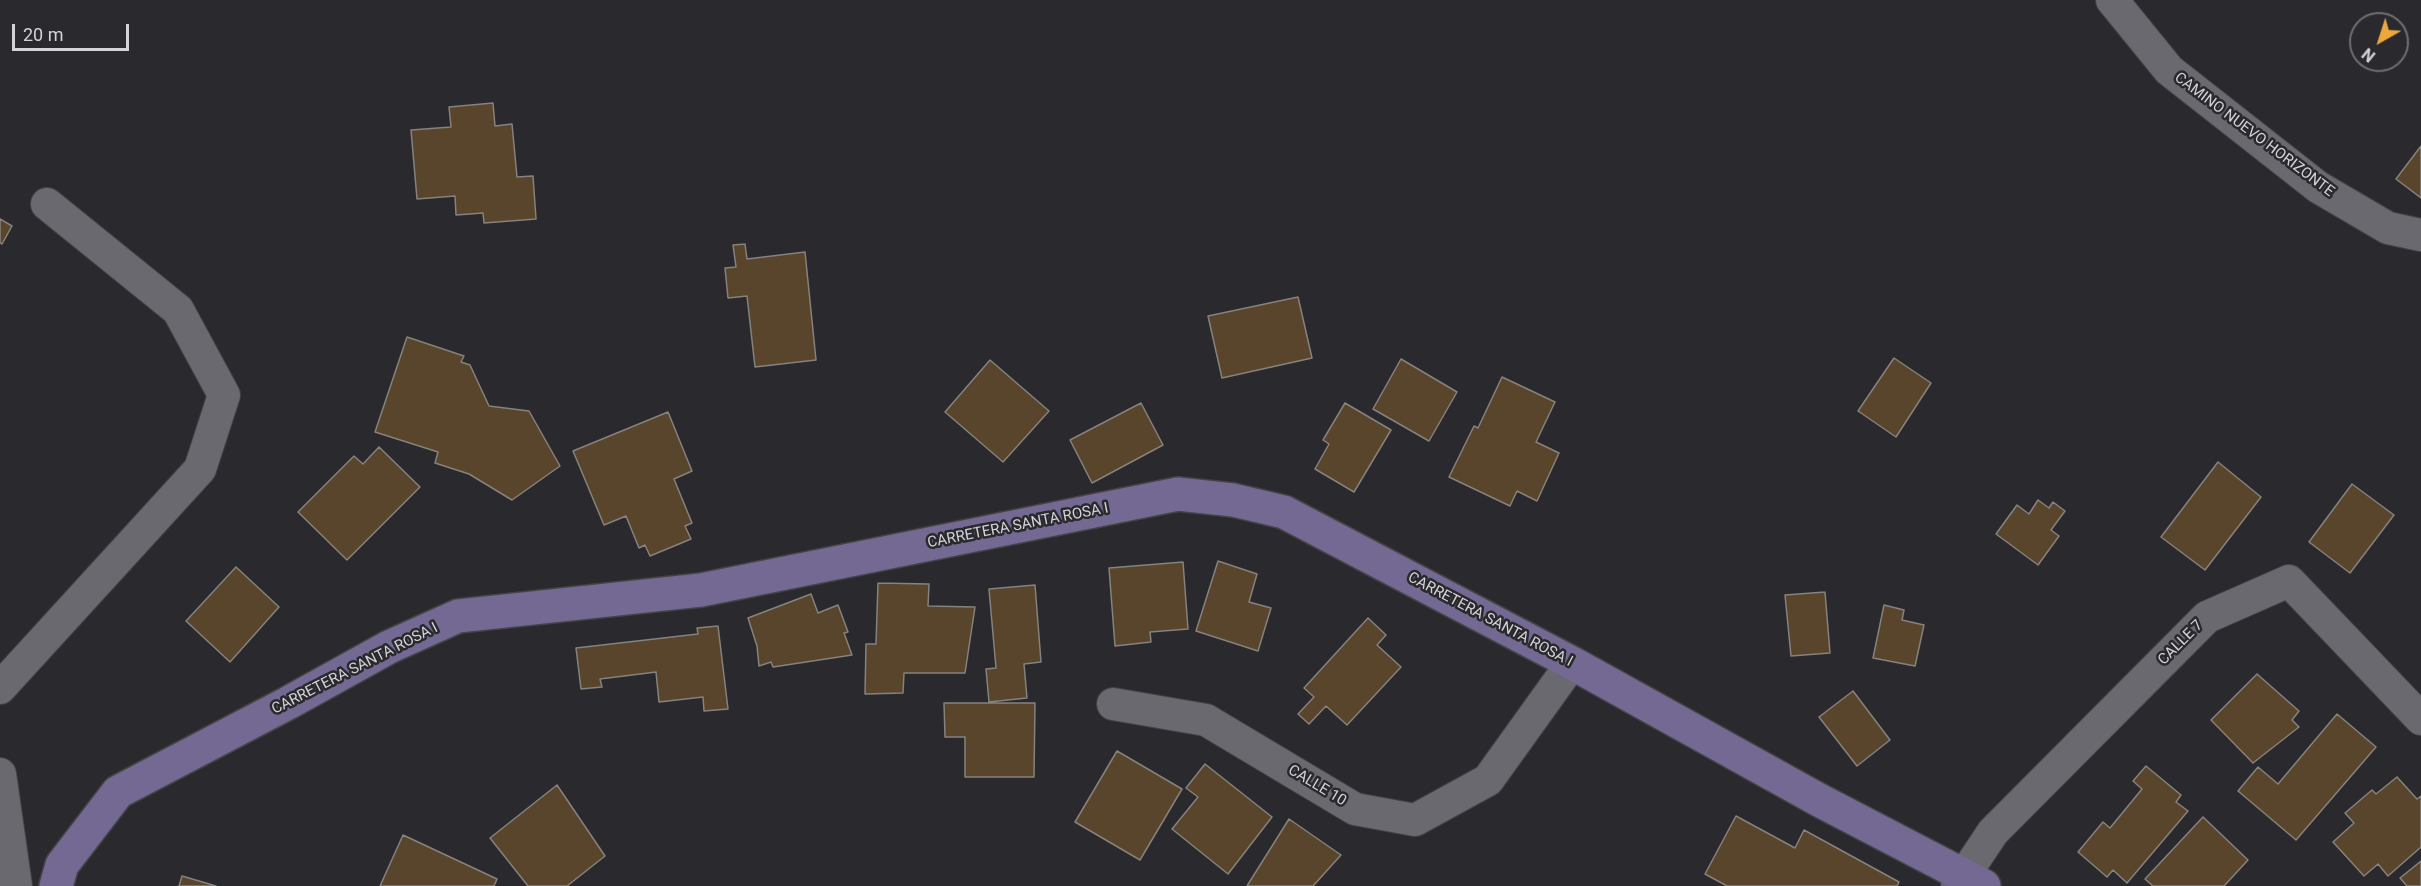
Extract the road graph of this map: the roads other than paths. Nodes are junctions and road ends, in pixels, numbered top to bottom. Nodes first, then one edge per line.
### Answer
1 (2112, 0) edge
2 (47, 204) dead end
3 (2421, 235) edge
4 (1572, 663) junction
5 (0, 688) edge
6 (1113, 704) dead end
7 (2421, 719) edge
8 (0, 774) edge
9 (1968, 882) edge
10 (16, 886) edge
11 (56, 886) edge

1 - 3 street, CAMINO NUEVO HORIZONTE
2 - 5 street
4 - 6 street, CALLE 10
4 - 9 street, CARRETERA SANTA ROSA I
4 - 11 street, CARRETERA SANTA ROSA I
7 - 9 street, CALLE 7
8 - 10 street

